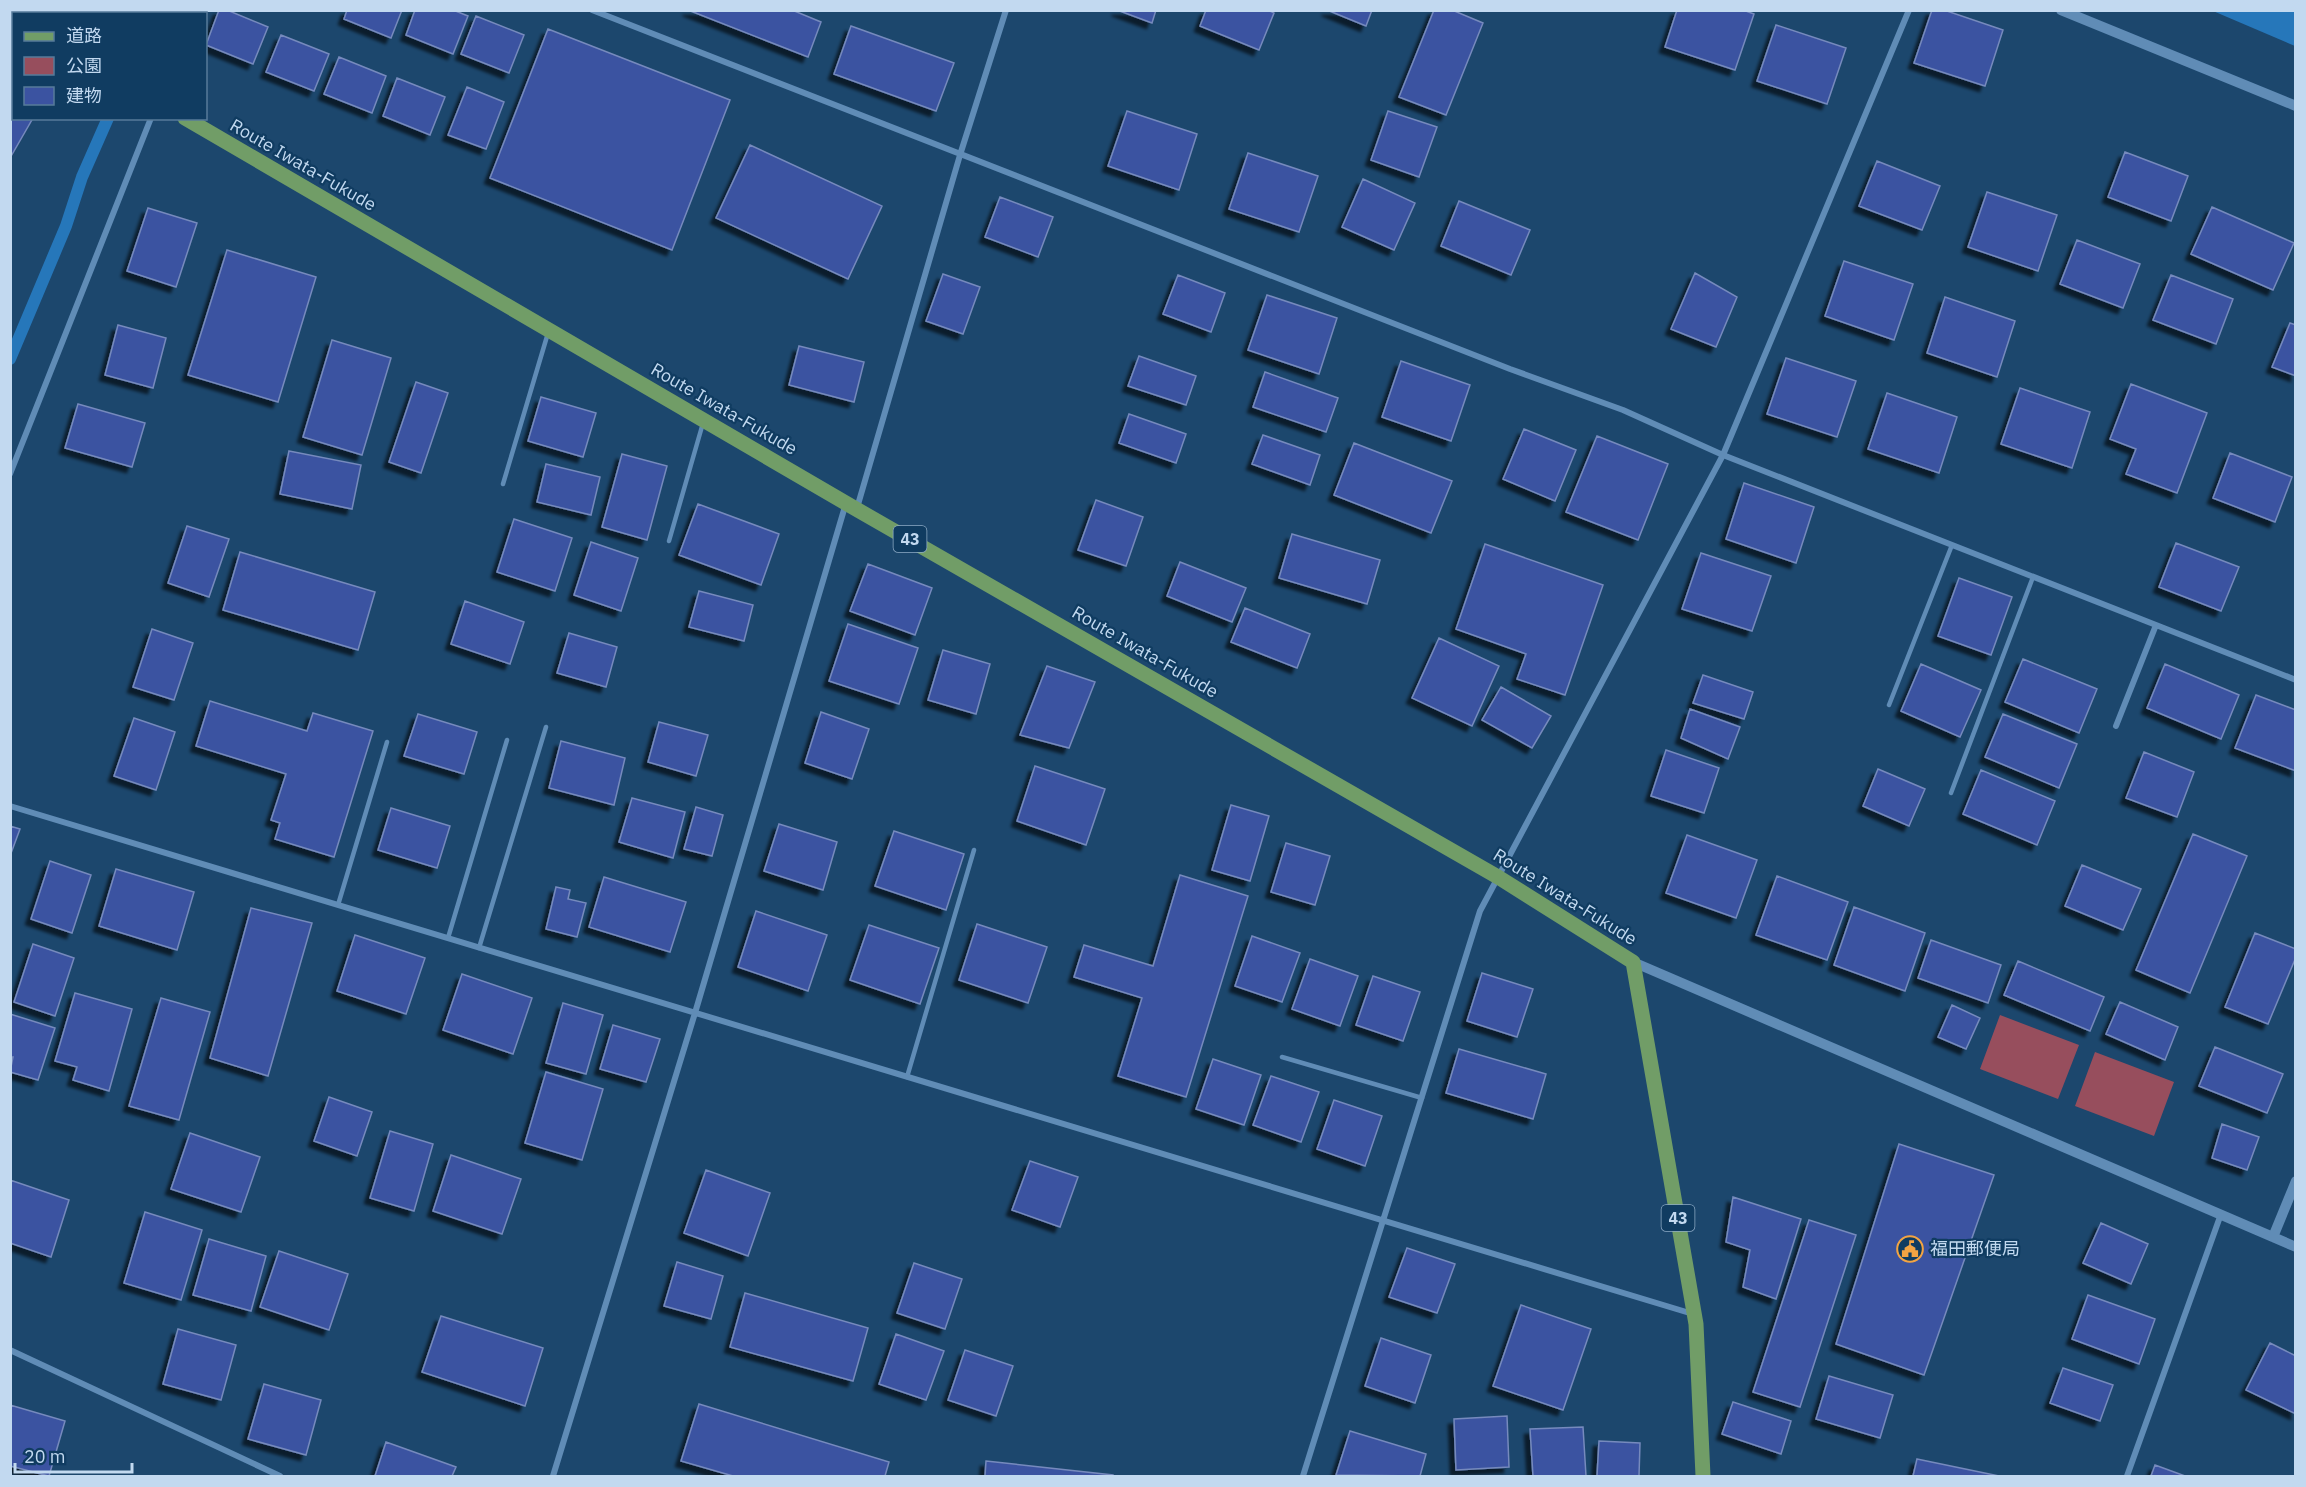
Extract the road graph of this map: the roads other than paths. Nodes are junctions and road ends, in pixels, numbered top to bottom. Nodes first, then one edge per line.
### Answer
1 (592, 10) edge
2 (1006, 10) edge
3 (1909, 10) edge
4 (2061, 10) edge
5 (2295, 106) edge
6 (150, 120) edge
7 (188, 120) edge
8 (960, 155) junction
9 (549, 331) junction
10 (704, 420) junction
11 (1723, 455) junction
12 (10, 474) edge
13 (503, 484) dead end
14 (851, 506) junction
15 (669, 541) dead end
16 (1952, 545) junction
17 (2033, 577) junction
18 (2156, 625) junction
19 (2295, 680) edge
20 (1889, 705) dead end
21 (2116, 726) dead end
22 (546, 727) dead end
23 (507, 740) dead end
24 (387, 742) dead end
25 (1951, 793) dead end
26 (10, 806) edge
27 (974, 850) dead end
28 (1498, 877) junction
29 (338, 905) junction
30 (448, 938) junction
31 (479, 948) junction
32 (1633, 962) junction
33 (695, 1013) junction
34 (1282, 1057) dead end
35 (908, 1077) junction
36 (1422, 1098) junction
37 (2295, 1181) edge
38 (2221, 1214) junction
39 (1384, 1221) junction
40 (2273, 1237) junction
41 (2295, 1247) edge
42 (1694, 1314) junction
43 (10, 1350) edge
44 (280, 1476) edge
45 (552, 1476) edge
46 (1303, 1476) edge
47 (1703, 1476) edge
48 (2127, 1476) edge

1 - 8 street
2 - 8 street
3 - 11 street
4 - 5 street
6 - 12 street
7 - 9 main road, Route Iwata-Fukude / 43
8 - 11 street
8 - 14 street
9 - 10 main road, Route Iwata-Fukude / 43
9 - 13 lane
10 - 14 main road, Route Iwata-Fukude / 43
10 - 15 lane
11 - 16 street
11 - 28 street
14 - 28 main road, Route Iwata-Fukude / 43
14 - 33 street
16 - 17 street
16 - 20 lane
17 - 18 street
17 - 25 lane
18 - 19 street
18 - 21 street
22 - 31 lane
23 - 30 lane
24 - 29 lane
26 - 29 street
27 - 35 lane
28 - 32 main road, Route Iwata-Fukude / 43
28 - 36 street
29 - 30 street
30 - 31 street
31 - 33 street
32 - 38 street
32 - 42 main road, Route Iwata-Fukude / 43
33 - 35 street
33 - 45 street
34 - 36 lane
35 - 39 street
36 - 39 street
37 - 40 street
38 - 40 street
38 - 48 street
39 - 42 street
39 - 46 street
40 - 41 street
42 - 47 main road, Route Iwata-Fukude / 43
43 - 44 street

